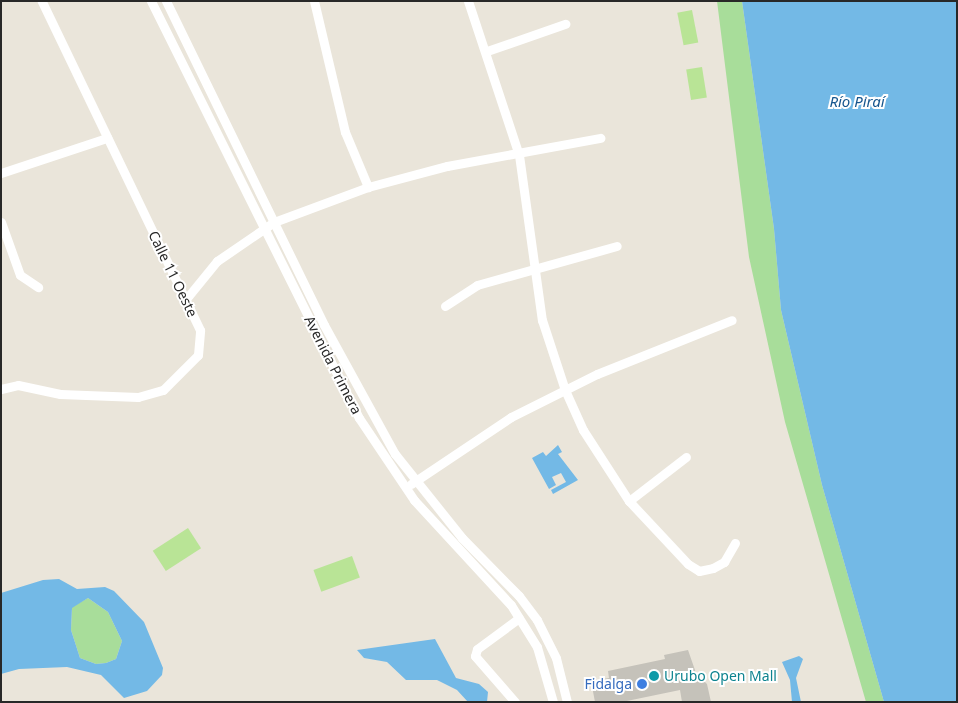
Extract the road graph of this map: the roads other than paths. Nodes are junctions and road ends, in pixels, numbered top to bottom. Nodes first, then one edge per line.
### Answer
1 (42, 1) edge
2 (151, 1) edge
3 (166, 1) edge
4 (314, 1) edge
5 (468, 1) edge
6 (565, 24) dead end
7 (487, 51) junction
8 (107, 138) junction
9 (600, 138) dead end
10 (519, 155) junction
11 (1, 173) edge
12 (368, 187) junction
13 (1, 222) edge
14 (274, 222) junction
15 (263, 229) junction
16 (616, 246) dead end
17 (533, 272) junction
18 (38, 287) dead end
19 (186, 299) junction
20 (445, 306) dead end
21 (732, 320) dead end
22 (1, 389) edge
23 (565, 390) junction
24 (686, 457) dead end
25 (414, 481) junction
26 (405, 488) junction
27 (629, 501) junction
28 (735, 543) dead end
29 (519, 618) junction
30 (515, 702) edge
31 (553, 702) edge
32 (567, 702) edge

1 - 8 street, Calle 11 Oeste
2 - 15 street, Avenida Primera
3 - 14 street, Avenida Primera
4 - 12 street
5 - 7 street
6 - 7 street
7 - 10 street
8 - 11 street
8 - 19 street, Calle 11 Oeste
9 - 10 street
10 - 12 street
10 - 17 street
12 - 14 street
13 - 18 street
14 - 15 street
14 - 25 street, Avenida Primera
15 - 19 street
15 - 26 street, Avenida Primera
16 - 17 street
17 - 20 street
17 - 23 street
19 - 22 street, Calle 11 Oeste
21 - 23 street
23 - 25 street
23 - 27 street
24 - 27 street
25 - 26 street
25 - 32 street, Avenida Primera
26 - 29 street, Avenida Primera
27 - 28 street
29 - 30 street
29 - 31 street, Avenida Primera

